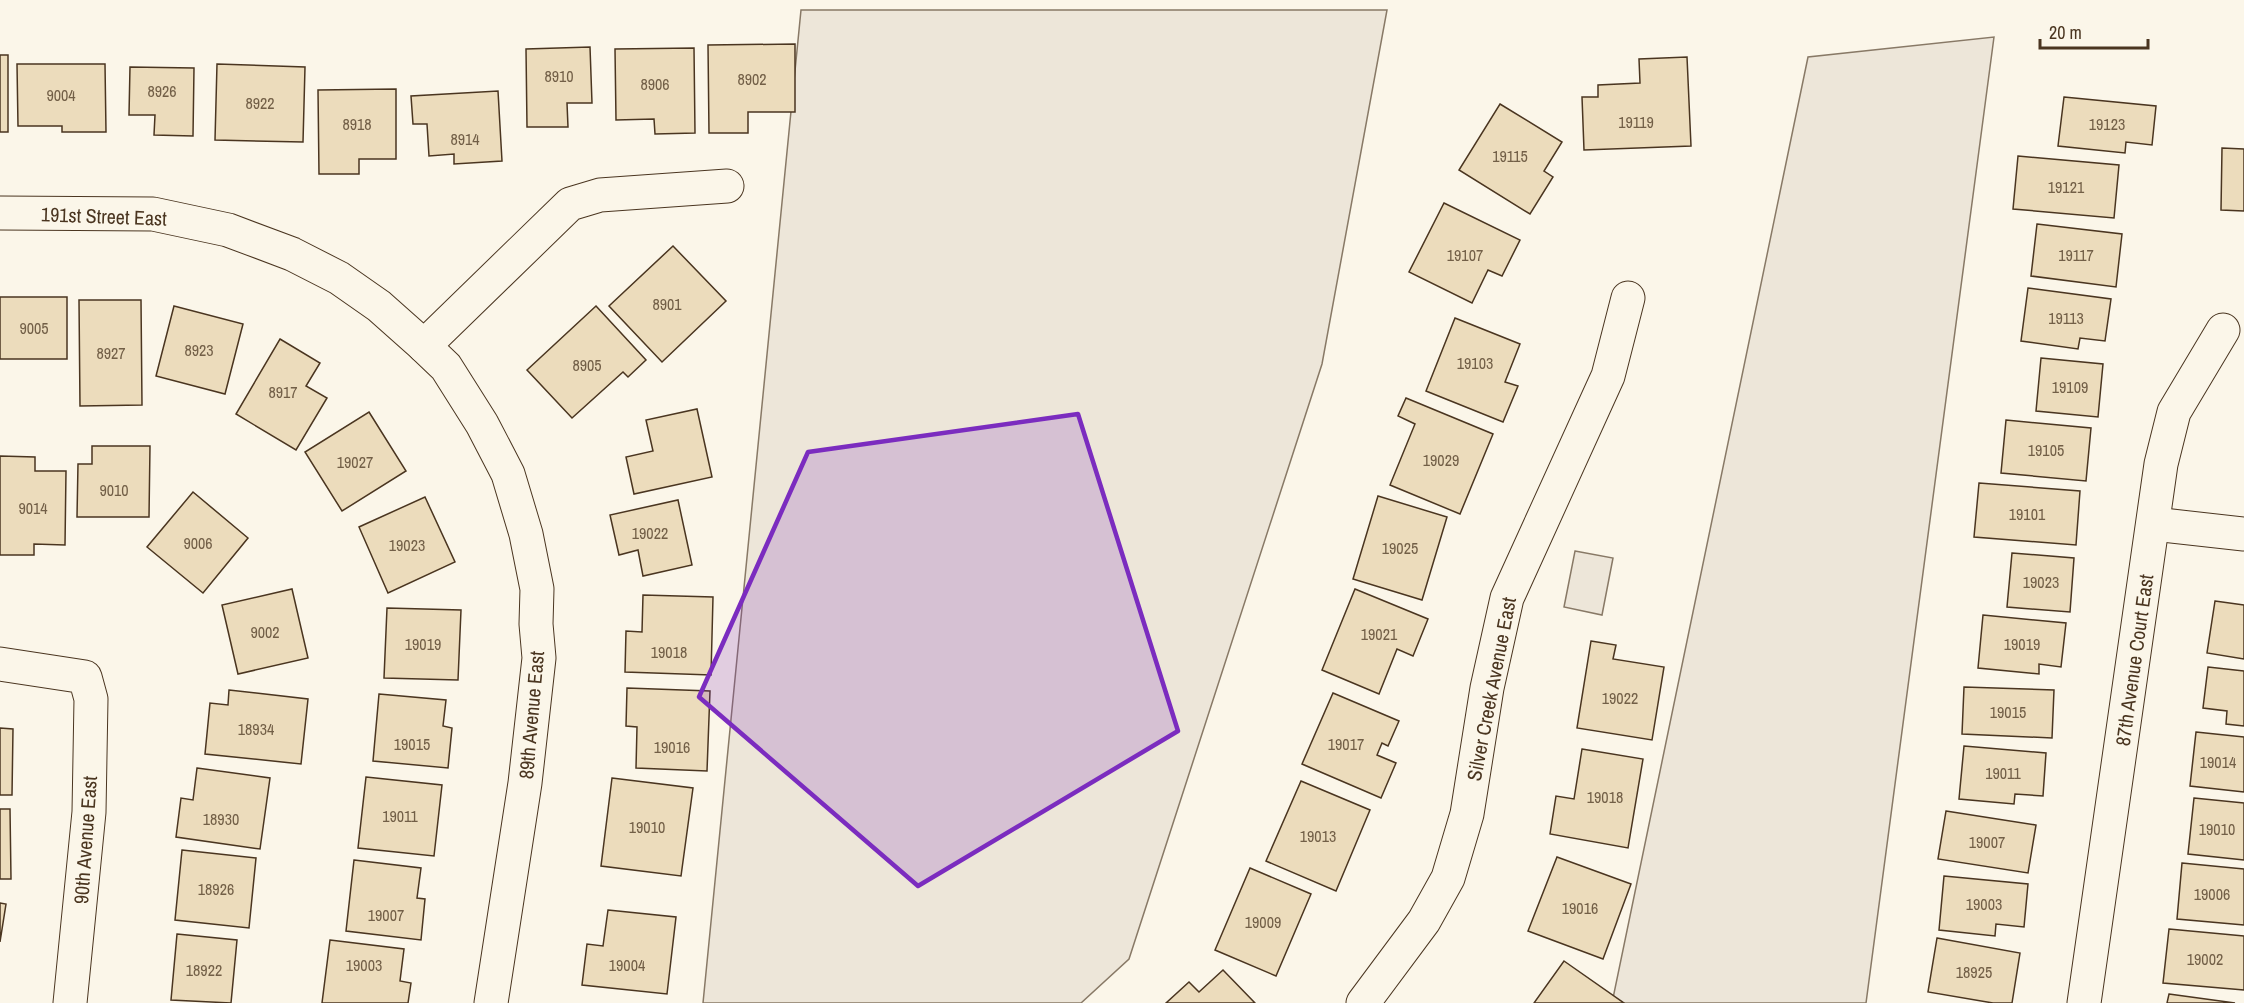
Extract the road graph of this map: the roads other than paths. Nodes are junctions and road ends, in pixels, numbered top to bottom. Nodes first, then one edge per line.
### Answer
1 (727, 186) dead end
2 (0, 213) edge
3 (1628, 298) dead end
4 (2223, 330) dead end
5 (424, 346) junction
6 (2154, 524) junction
7 (2244, 534) edge
8 (0, 664) edge
9 (70, 1003) edge
10 (491, 1003) edge
11 (1363, 1003) edge
12 (2084, 1003) edge

1 - 5 street
2 - 5 street, 191st Street East
3 - 11 street, Silver Creek Avenue East
4 - 6 street, 87th Avenue Court East
5 - 10 street, 89th Avenue East
6 - 7 street
6 - 12 street, 87th Avenue Court East
8 - 9 street, 90th Avenue East

